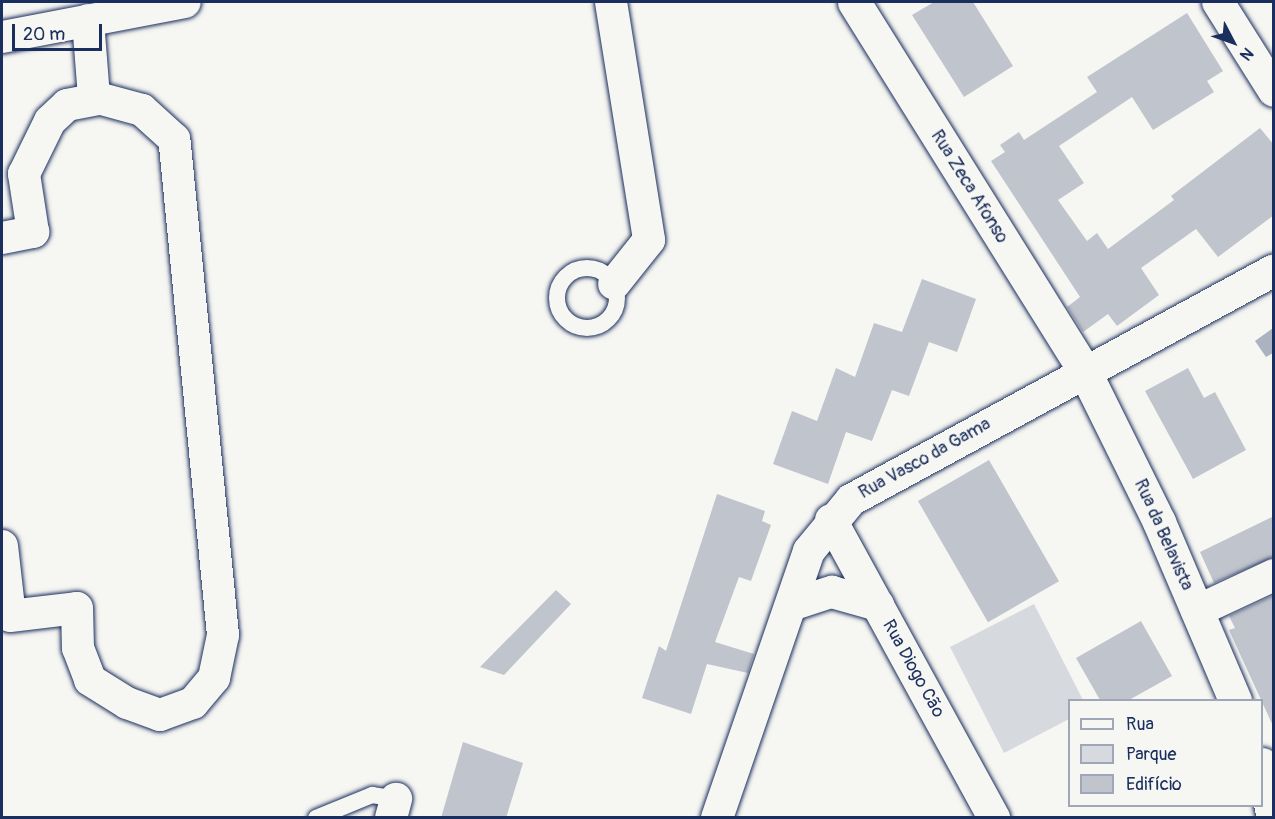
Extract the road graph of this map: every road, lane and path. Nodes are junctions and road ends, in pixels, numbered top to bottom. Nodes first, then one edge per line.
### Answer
1 (185, 2) edge
2 (611, 2) edge
3 (854, 2) edge
4 (1218, 2) edge
5 (88, 20) junction
6 (2, 37) edge
7 (1274, 92) edge
8 (99, 99) junction
9 (2, 238) edge
10 (1274, 270) edge
11 (614, 284) dead end
12 (1085, 372) junction
13 (831, 520) junction
14 (2, 546) edge
15 (1274, 575) edge
16 (794, 604) junction
17 (878, 605) junction
18 (1197, 611) junction
19 (1235, 699) edge
20 (1267, 768) edge
21 (393, 808) edge
22 (316, 818) edge
23 (717, 818) edge
24 (994, 818) edge
25 (1273, 818) edge

1 - 5 street
2 - 11 street
3 - 12 street, Rua Zeca Afonso
4 - 7 street
5 - 6 street
5 - 8 street
8 - 9 street
8 - 14 street
10 - 12 street, Rua Vasco da Gama
12 - 13 street, Rua Vasco da Gama
12 - 18 street, Rua da Belavista
13 - 16 street, Rua Vasco da Gama
13 - 17 street, Rua Diogo Cão
15 - 18 street
16 - 17 street
16 - 23 street, Rua Vasco da Gama
17 - 24 street, Rua Diogo Cão
18 - 19 street, Rua da Belavista
20 - 25 street
21 - 22 lane

